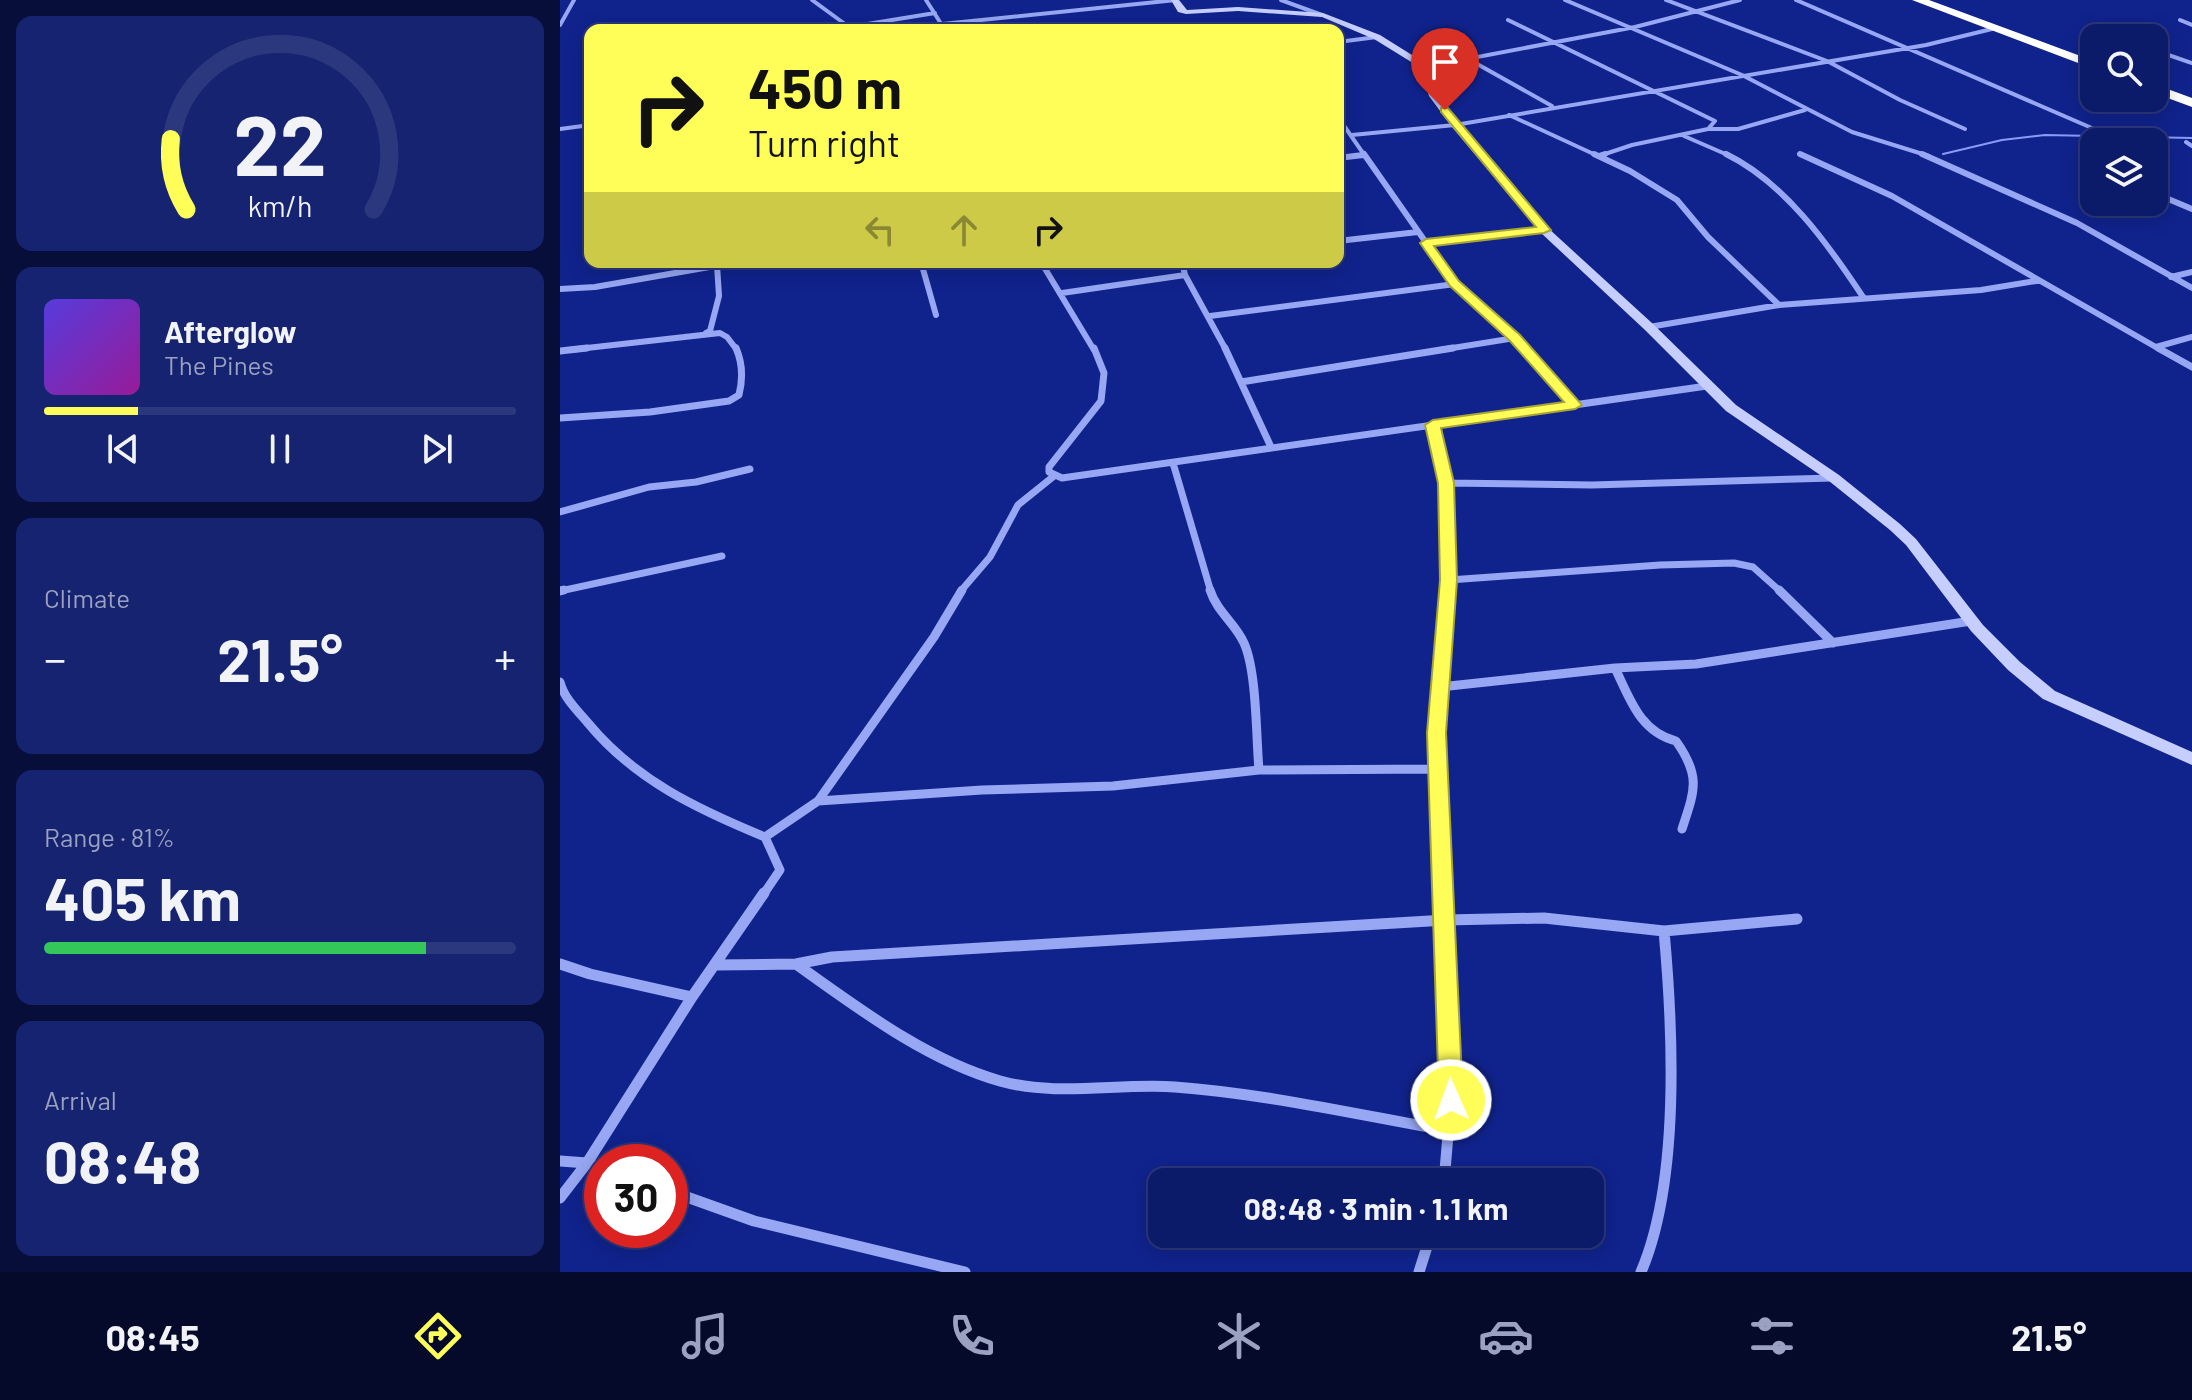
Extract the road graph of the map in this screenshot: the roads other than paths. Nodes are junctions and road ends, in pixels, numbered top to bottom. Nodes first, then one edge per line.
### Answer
1 (574, 0) edge
2 (812, 0) edge
3 (926, 0) edge
4 (1176, 0) edge
5 (1281, 0) edge
6 (1565, 0) edge
7 (1666, 0) edge
8 (1740, 0) edge
9 (1796, 0) edge
10 (1918, 0) edge
11 (1186, 12) junction
12 (1699, 12) junction
13 (935, 13) junction
14 (1323, 15) junction
15 (1508, 20) dead end
16 (2180, 20) dead end
17 (845, 24) edge
18 (878, 24) edge
19 (942, 24) joint
20 (1192, 24) edge
21 (560, 25) edge
22 (2192, 25) edge
23 (1635, 27) junction
24 (1996, 28) junction
25 (1377, 37) junction
26 (1344, 41) edge
27 (1555, 43) junction
28 (1908, 47) junction
29 (2168, 55) edge
30 (1469, 60) junction
31 (2080, 60) edge
32 (1827, 61) junction
33 (2192, 63) edge
34 (1425, 67) junction
35 (1742, 75) junction
36 (1647, 90) junction
37 (2168, 94) edge
38 (2192, 103) edge
39 (1552, 106) junction
40 (1805, 110) junction
41 (1509, 114) junction
42 (1344, 125) edge
43 (1455, 125) junction
44 (584, 126) edge
45 (2092, 128) edge
46 (560, 129) edge
47 (1708, 129) junction
48 (1965, 129) dead end
49 (1352, 135) junction
50 (1684, 136) junction
51 (1800, 154) dead end
52 (1363, 155) junction
53 (1599, 156) junction
54 (1344, 157) edge
55 (2168, 199) edge
56 (2192, 209) edge
57 (1544, 230) junction
58 (1418, 232) junction
59 (1344, 240) edge
60 (1426, 243) junction
61 (700, 268) edge
62 (717, 268) edge
63 (924, 268) edge
64 (1045, 268) edge
65 (1183, 268) edge
66 (2192, 272) edge
67 (1185, 275) junction
68 (2171, 277) junction
69 (2037, 281) junction
70 (1455, 284) junction
71 (2192, 288) edge
72 (560, 289) edge
73 (1062, 293) junction
74 (1863, 297) junction
75 (1779, 305) junction
76 (936, 315) dead end
77 (1210, 316) junction
78 (1649, 327) junction
79 (697, 335) junction
80 (2192, 337) edge
81 (1515, 338) junction
82 (2156, 347) junction
83 (560, 351) edge
84 (2192, 367) edge
85 (1241, 382) junction
86 (1707, 386) junction
87 (1575, 405) junction
88 (560, 418) edge
89 (1433, 425) junction
90 (1271, 447) junction
91 (1173, 463) junction
92 (750, 469) dead end
93 (1054, 476) junction
94 (1834, 478) junction
95 (1446, 483) junction
96 (560, 512) edge
97 (722, 556) dead end
98 (1449, 580) junction
99 (560, 591) edge
100 (1971, 621) junction
101 (1833, 643) junction
102 (1615, 668) junction
103 (560, 682) edge
104 (1440, 687) junction
105 (562, 693) edge
106 (2192, 759) edge
107 (1437, 769) junction
108 (1259, 770) junction
109 (818, 801) junction
110 (1682, 829) dead end
111 (765, 837) junction
112 (1797, 919) dead end
113 (1446, 920) junction
114 (1664, 931) junction
115 (560, 964) edge
116 (796, 964) junction
117 (714, 965) junction
118 (692, 997) junction
119 (1450, 1131) junction
120 (599, 1144) edge
121 (560, 1161) edge
122 (584, 1163) edge
123 (584, 1167) edge
124 (1446, 1168) edge
125 (688, 1197) edge
126 (560, 1198) edge
127 (1427, 1248) edge
128 (965, 1272) edge
129 (1419, 1272) edge
130 (1641, 1272) edge

1 - 21 street
2 - 17 street
3 - 13 street
4 - 11 street
4 - 19 street
5 - 14 street
6 - 23 street
7 - 12 street
8 - 12 street
9 - 28 street
10 - 24 highway
11 - 14 street
11 - 20 street
12 - 23 street
12 - 32 street
13 - 18 street
13 - 19 street
14 - 25 street
15 - 27 street
16 - 22 street
23 - 27 street
23 - 35 street
24 - 28 street
24 - 31 highway
25 - 26 street
25 - 34 street
27 - 30 street
27 - 36 street
28 - 32 street
28 - 45 street
29 - 33 street
30 - 34 street
30 - 39 street
32 - 35 street
32 - 48 street
34 - 43 street
35 - 36 street
35 - 40 street
36 - 39 street
36 - 47 street
37 - 38 highway
39 - 41 street
40 - 47 street
40 - 68 street
41 - 43 street
41 - 53 street
42 - 49 street
43 - 49 street
43 - 57 street
44 - 46 street
47 - 50 street
49 - 52 street
50 - 53 street
50 - 74 street
51 - 69 street
52 - 54 street
52 - 58 street
53 - 75 street
55 - 56 street
57 - 60 street
57 - 78 street
58 - 59 street
58 - 60 street
60 - 70 street
61 - 72 street
62 - 79 street
63 - 76 street
64 - 73 street
65 - 67 street
66 - 68 street
67 - 73 street
67 - 77 street
68 - 71 street
69 - 74 street
69 - 82 street
70 - 77 street
70 - 81 street
73 - 93 street
74 - 75 street
75 - 78 street
77 - 85 street
78 - 86 street
79 - 83 street
79 - 88 street
80 - 82 street
81 - 85 street
81 - 87 street
82 - 84 street
85 - 90 street
86 - 87 street
86 - 94 street
87 - 89 street
89 - 90 street
89 - 95 street
90 - 91 street
91 - 93 street
91 - 108 street
92 - 96 street
93 - 109 street
94 - 95 street
94 - 100 street
95 - 98 street
97 - 99 street
98 - 101 street
98 - 104 street
100 - 101 street
100 - 106 street
101 - 102 street
102 - 104 street
102 - 110 street
103 - 105 street
104 - 107 street
105 - 111 street
107 - 108 street
107 - 113 street
108 - 109 street
109 - 111 street
111 - 117 street
112 - 114 street
113 - 114 street
113 - 116 street
113 - 119 street
114 - 130 street
115 - 118 street
116 - 117 street
116 - 119 street
117 - 118 street
118 - 120 street
119 - 124 street
121 - 122 street
123 - 126 street
125 - 128 street
127 - 129 street

